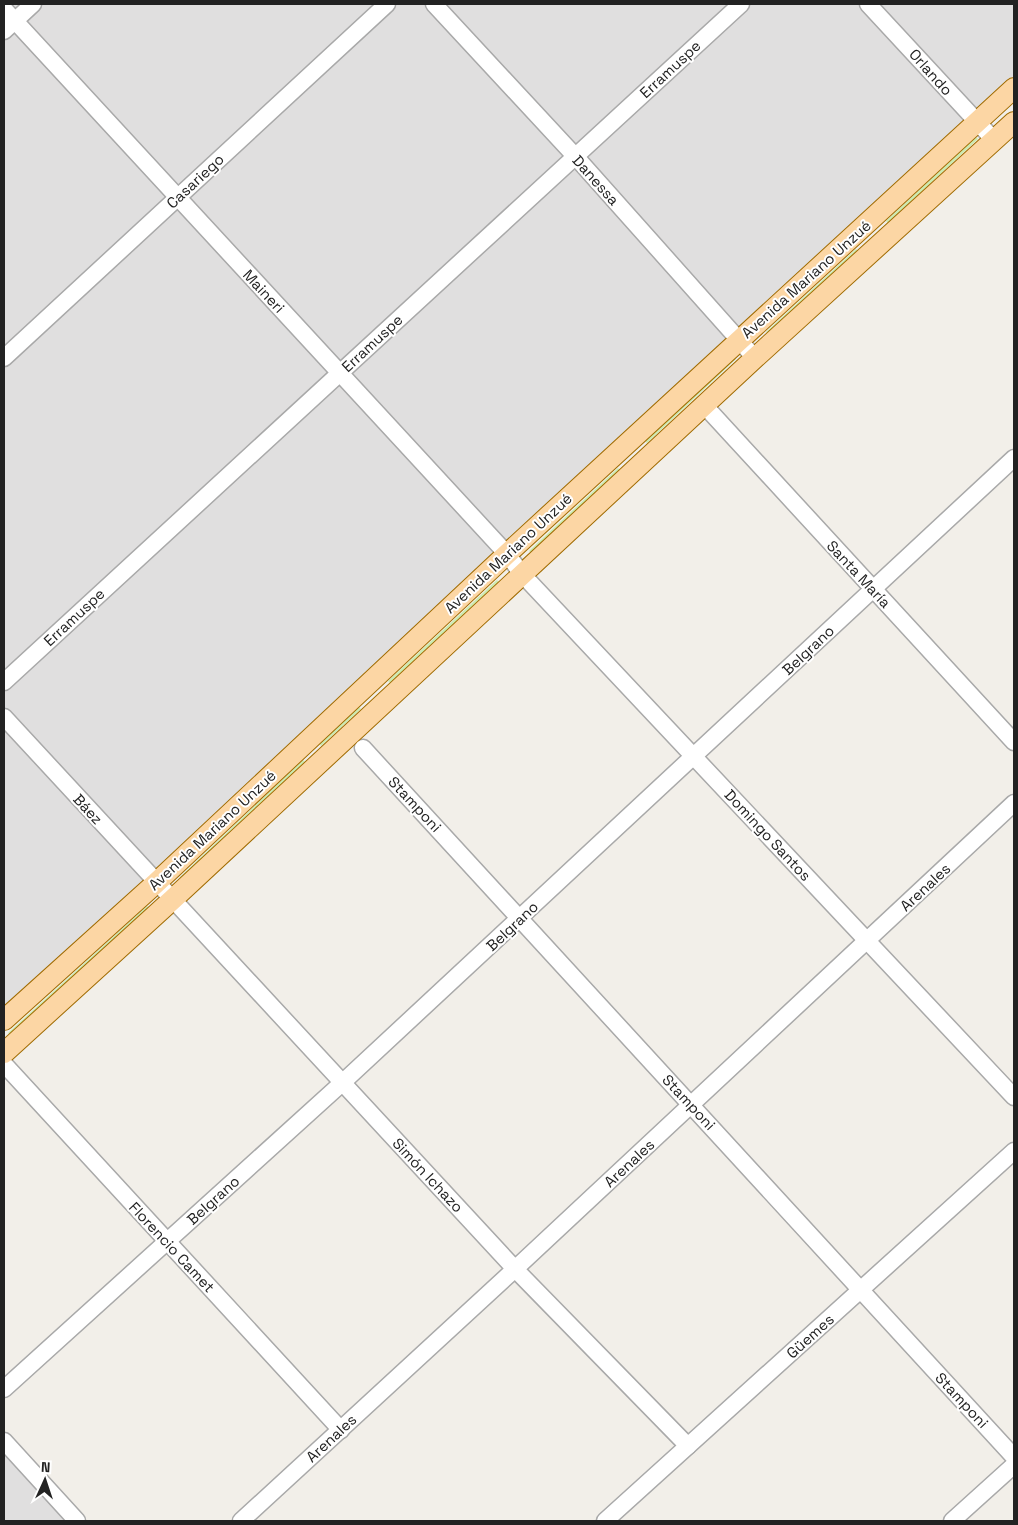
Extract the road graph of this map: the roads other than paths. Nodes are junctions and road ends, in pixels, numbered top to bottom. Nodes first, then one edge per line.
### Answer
1 (34, 4) edge
2 (387, 4) edge
3 (434, 4) edge
4 (741, 4) edge
5 (868, 4) edge
6 (7, 20) edge
7 (1014, 88) edge
8 (977, 122) junction
9 (1014, 122) edge
10 (994, 140) junction
11 (575, 156) junction
12 (177, 198) junction
13 (740, 339) junction
14 (4, 358) edge
15 (755, 358) junction
16 (340, 372) junction
17 (704, 405) junction
18 (624, 446) junction
19 (1014, 458) edge
20 (642, 463) junction
21 (507, 554) junction
22 (522, 574) junction
23 (873, 589) junction
24 (4, 682) edge
25 (368, 684) junction
26 (384, 702) junction
27 (4, 717) edge
28 (1014, 742) edge
29 (304, 744) junction
30 (363, 748) dead end
31 (694, 756) junction
32 (320, 762) junction
33 (1014, 803) edge
34 (156, 883) junction
35 (172, 900) junction
36 (520, 918) junction
37 (867, 940) junction
38 (4, 1020) edge
39 (4, 1053) edge
40 (4, 1064) edge
41 (342, 1083) junction
42 (1014, 1097) edge
43 (691, 1105) junction
44 (1014, 1151) edge
45 (168, 1241) junction
46 (515, 1269) junction
47 (861, 1290) junction
48 (4, 1388) edge
49 (340, 1430) junction
50 (4, 1441) edge
51 (688, 1446) junction
52 (1014, 1457) edge
53 (1014, 1465) edge
54 (77, 1521) edge
55 (241, 1521) edge
56 (605, 1521) edge
57 (952, 1521) edge

1 - 6 street
2 - 12 street, Casariego
3 - 11 street, Danessa
4 - 11 street, Erramuspe
5 - 8 street, Orlando
6 - 12 street, Maineri
7 - 8 main road, Avenida Mariano Unzué
8 - 10 street, Orlando
8 - 13 main road, Avenida Mariano Unzué
9 - 10 main road, Avenida Mariano Unzué
10 - 15 main road, Avenida Mariano Unzué
11 - 13 street, Danessa
11 - 16 street, Erramuspe
12 - 14 street, Casariego
12 - 16 street, Maineri
13 - 15 street, Danessa
13 - 18 main road, Avenida Mariano Unzué
15 - 17 main road, Avenida Mariano Unzué
16 - 21 street, Maineri
16 - 24 street, Erramuspe
17 - 20 main road, Avenida Mariano Unzué
17 - 23 street, Santa María
18 - 20 main road
18 - 21 main road, Avenida Mariano Unzué
19 - 23 street, Belgrano
20 - 22 main road, Avenida Mariano Unzué
21 - 22 street, Maineri
21 - 25 main road, Avenida Mariano Unzué
22 - 26 main road, Avenida Mariano Unzué
22 - 31 street, Domingo Santos
23 - 28 street, Santa María
23 - 31 street, Belgrano
25 - 26 main road
25 - 29 main road, Avenida Mariano Unzué
26 - 32 main road, Avenida Mariano Unzué
27 - 34 street, Báez
29 - 32 main road
29 - 34 main road, Avenida Mariano Unzué
30 - 36 street, Stamponi
31 - 36 street, Belgrano
31 - 37 street, Domingo Santos
32 - 35 main road, Avenida Mariano Unzué
33 - 37 street, Arenales
34 - 35 street, Báez
34 - 38 main road, Avenida Mariano Unzué
35 - 39 main road, Avenida Mariano Unzué
35 - 41 street, Simón Ichazo
36 - 41 street, Belgrano
36 - 43 street, Stamponi
37 - 42 street, Domingo Santos
37 - 43 street, Arenales
40 - 45 street, Florencio Camet
41 - 45 street, Belgrano
41 - 46 street, Simón Ichazo
43 - 46 street, Arenales
43 - 47 street, Stamponi
44 - 47 street, Güemes
45 - 48 street, Belgrano
45 - 49 street, Florencio Camet
46 - 49 street, Arenales
46 - 51 street, Simón Ichazo
47 - 51 street, Güemes
47 - 52 street, Stamponi
49 - 55 street, Arenales
50 - 54 street
51 - 56 street, Güemes
53 - 57 street

